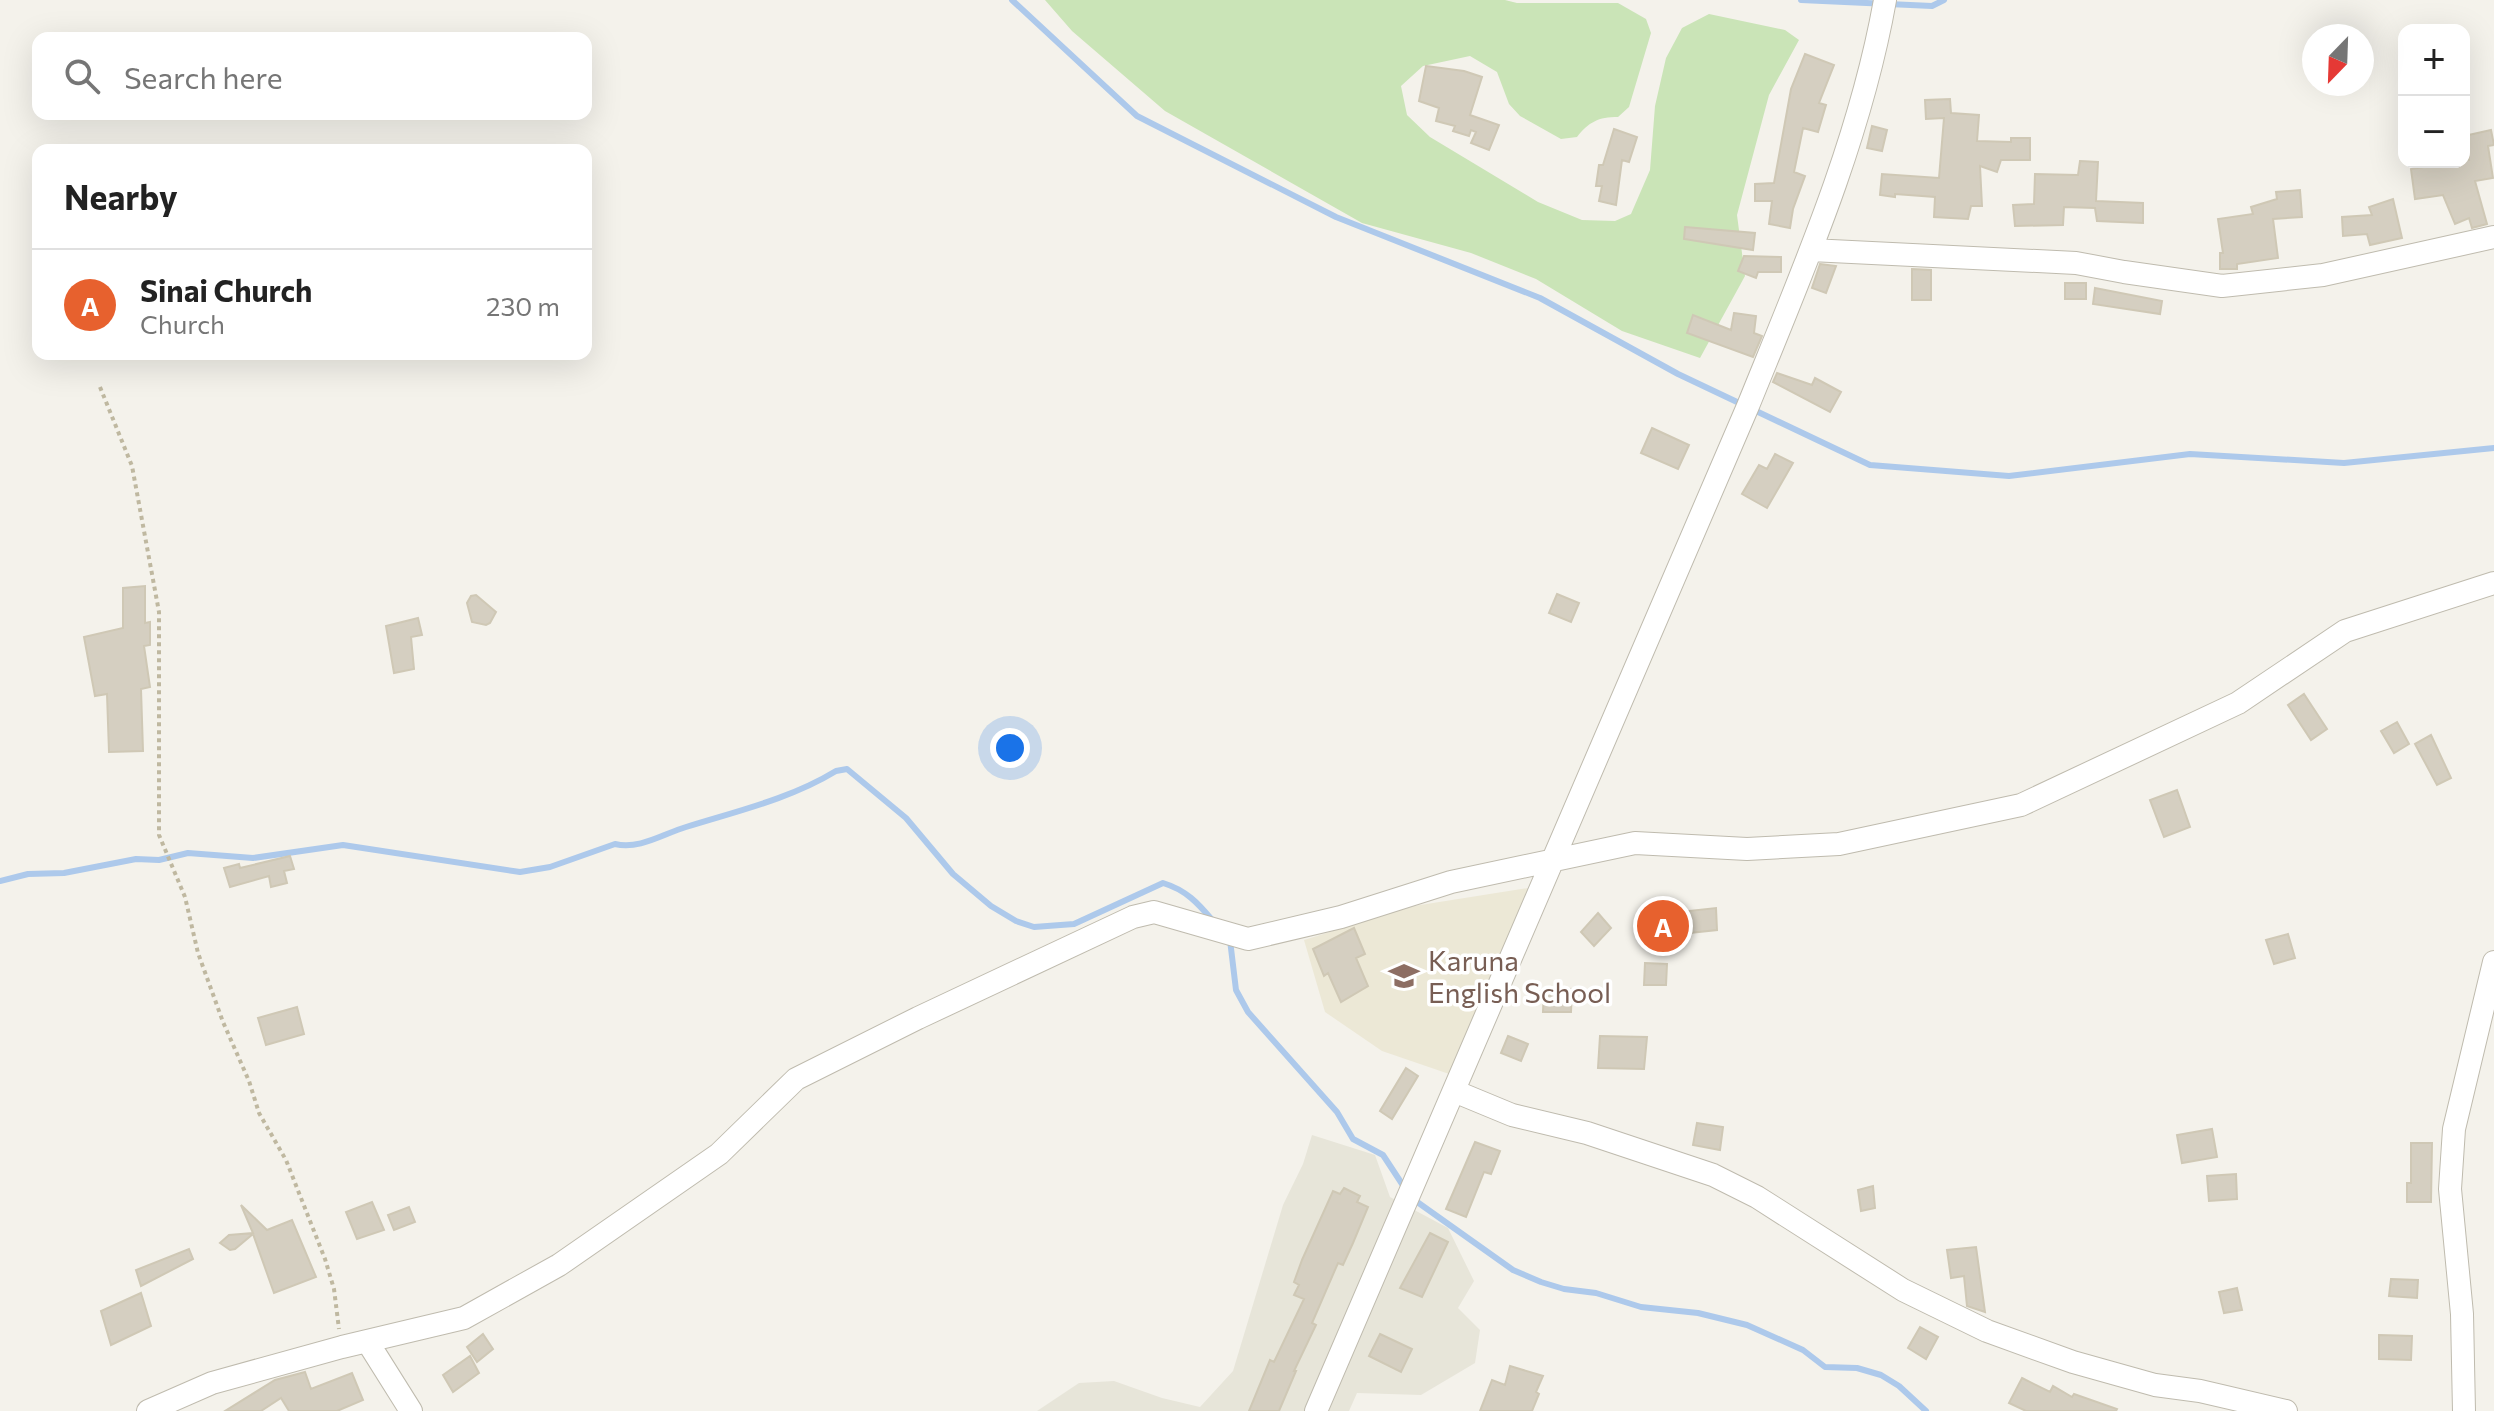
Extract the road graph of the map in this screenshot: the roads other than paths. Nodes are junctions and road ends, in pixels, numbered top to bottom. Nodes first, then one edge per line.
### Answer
1 (1885, 0) edge
2 (2494, 237) edge
3 (1811, 250) junction
4 (2494, 583) edge
5 (1553, 859) junction
6 (2494, 962) edge
7 (1454, 1091) junction
8 (367, 1341) junction
9 (148, 1411) edge
10 (411, 1411) edge
11 (1316, 1411) edge
12 (2286, 1411) edge
13 (2464, 1411) edge

1 - 3 street
2 - 3 street
3 - 5 street
4 - 5 street
5 - 7 street
5 - 8 street
6 - 13 street
7 - 11 street
7 - 12 street
8 - 9 street
8 - 10 street

